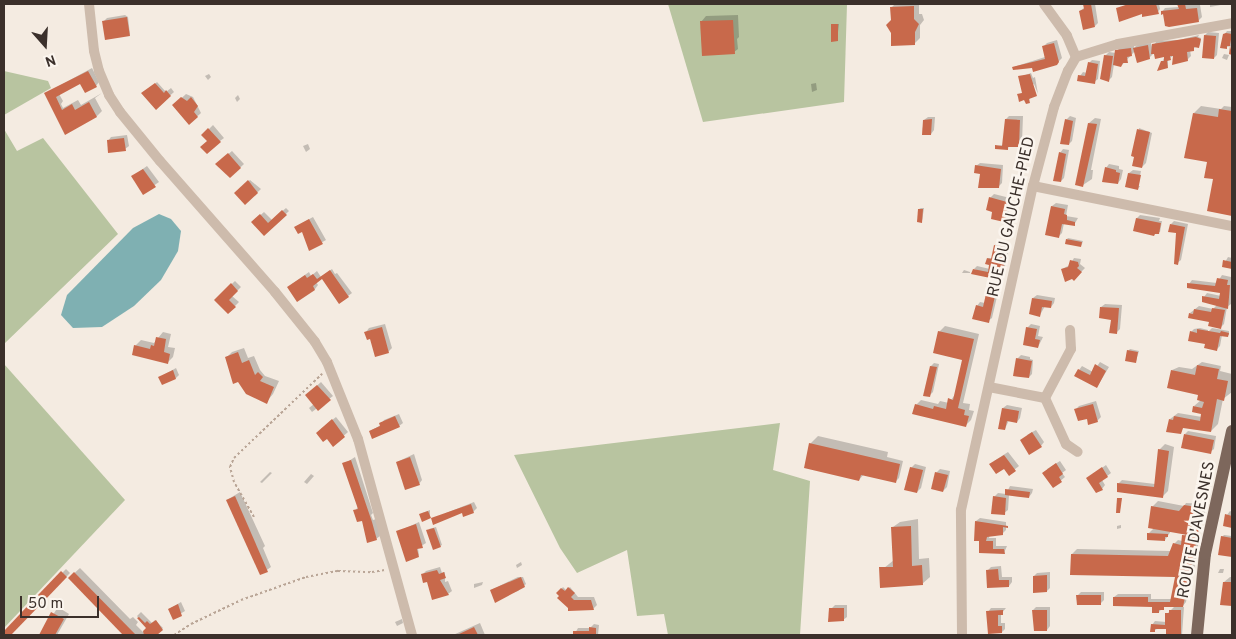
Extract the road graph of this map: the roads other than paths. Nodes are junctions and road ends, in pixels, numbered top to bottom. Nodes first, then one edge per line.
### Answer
1 (89, 4) edge
2 (1044, 4) edge
3 (1232, 23) edge
4 (1076, 57) junction
5 (1033, 186) junction
6 (1232, 226) edge
7 (1070, 330) dead end
8 (989, 388) junction
9 (1045, 398) junction
10 (1232, 431) edge
11 (1078, 452) dead end
12 (1229, 462) edge
13 (412, 635) edge
14 (962, 635) edge
15 (1197, 635) edge

1 - 13 street
2 - 4 street
3 - 4 street
4 - 5 street, RUE DU GAUCHE-PIED
5 - 6 street
5 - 8 street, RUE DU GAUCHE-PIED
7 - 9 street
8 - 9 street
8 - 14 street, RUE DU GAUCHE-PIED
9 - 11 street
10 - 12 main road, ROUTE D'AVESNES
12 - 15 main road, ROUTE D'AVESNES

